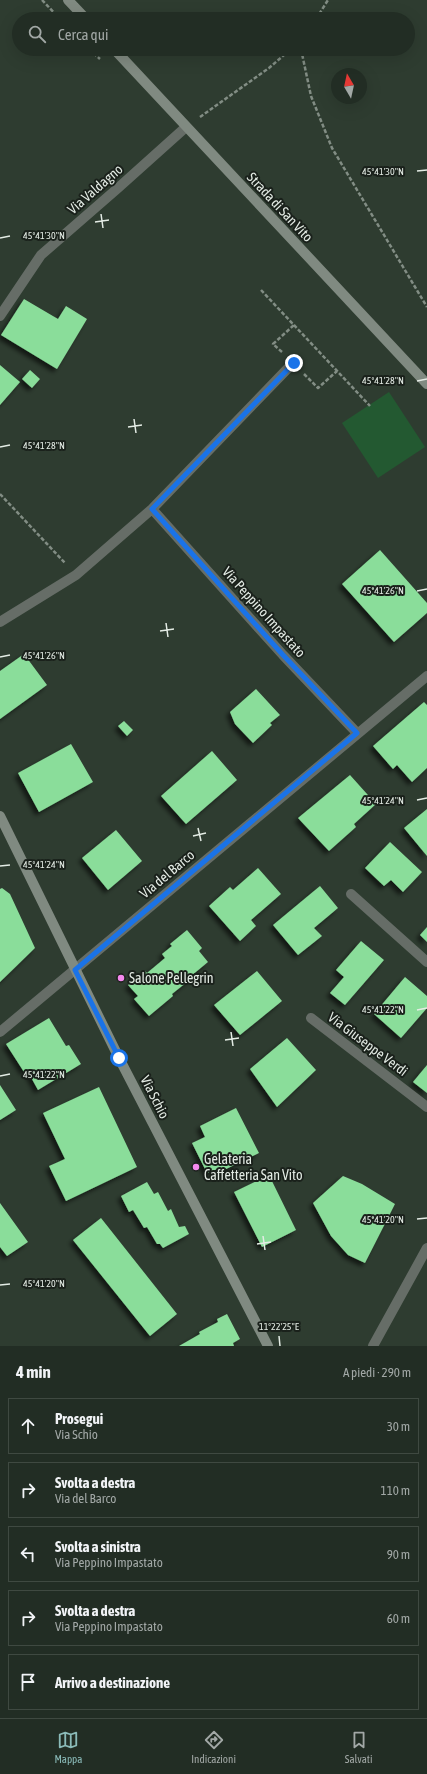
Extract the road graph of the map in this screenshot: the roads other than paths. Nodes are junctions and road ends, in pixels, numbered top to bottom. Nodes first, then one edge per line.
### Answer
1 (68, 0) edge
2 (79, 12) edge
3 (120, 56) edge
4 (186, 127) junction
5 (0, 316) edge
6 (294, 362) dead end
7 (427, 384) edge
8 (152, 509) junction
9 (0, 622) edge
10 (427, 676) edge
11 (357, 733) junction
12 (0, 816) edge
13 (351, 894) dead end
14 (427, 962) edge
15 (75, 970) junction
16 (311, 1018) dead end
17 (0, 1032) edge
18 (427, 1107) edge
19 (427, 1248) edge
20 (268, 1346) edge
21 (373, 1346) edge

1 - 2 street
3 - 4 street, Strada di San Vito
4 - 5 street, Via Valdagno
4 - 7 street, Strada di San Vito
6 - 8 street
8 - 9 street
8 - 11 street, Via Peppino Impastato
10 - 11 street, Via del Barco
11 - 15 street, Via del Barco
12 - 15 street, Via Schio
13 - 14 street
15 - 17 street, Via del Barco
15 - 20 street, Via Schio
16 - 18 street, Via Giuseppe Verdi
19 - 21 street

